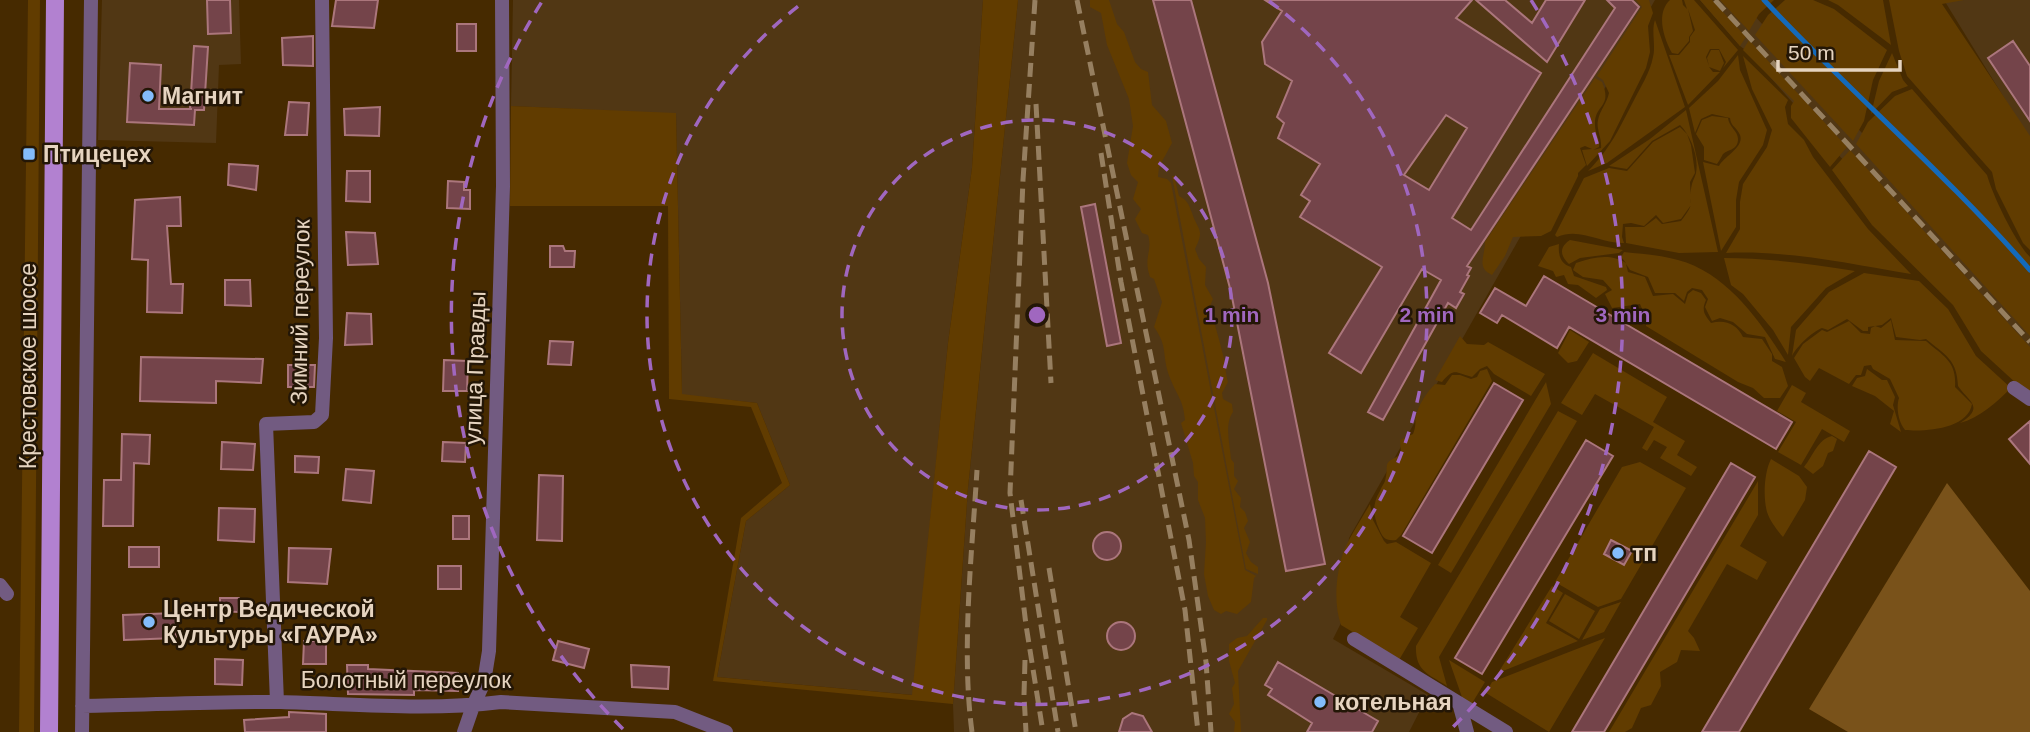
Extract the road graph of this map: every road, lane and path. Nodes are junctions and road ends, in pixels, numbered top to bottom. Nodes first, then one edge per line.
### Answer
1 (55, 0) edge
2 (91, 0) edge
3 (322, 0) edge
4 (502, 0) edge
5 (2014, 388) dead end
6 (2030, 399) edge
7 (1354, 639) dead end
8 (277, 702) junction
9 (1459, 703) junction
10 (82, 706) junction
11 (472, 706) junction
12 (49, 732) edge
13 (82, 732) edge
14 (464, 732) edge
15 (726, 732) edge
16 (1467, 732) edge
17 (1506, 732) edge

1 - 12 main road, Крестовское шоссе
2 - 10 street
3 - 8 street, Зимний переулок
4 - 11 street, улица Правды
5 - 6 street
7 - 9 street
8 - 10 street, Болотный переулок
8 - 11 street, Болотный переулок
9 - 16 street
9 - 17 street
10 - 13 street
11 - 14 street, улица Правды
11 - 15 street, Болотный переулок

